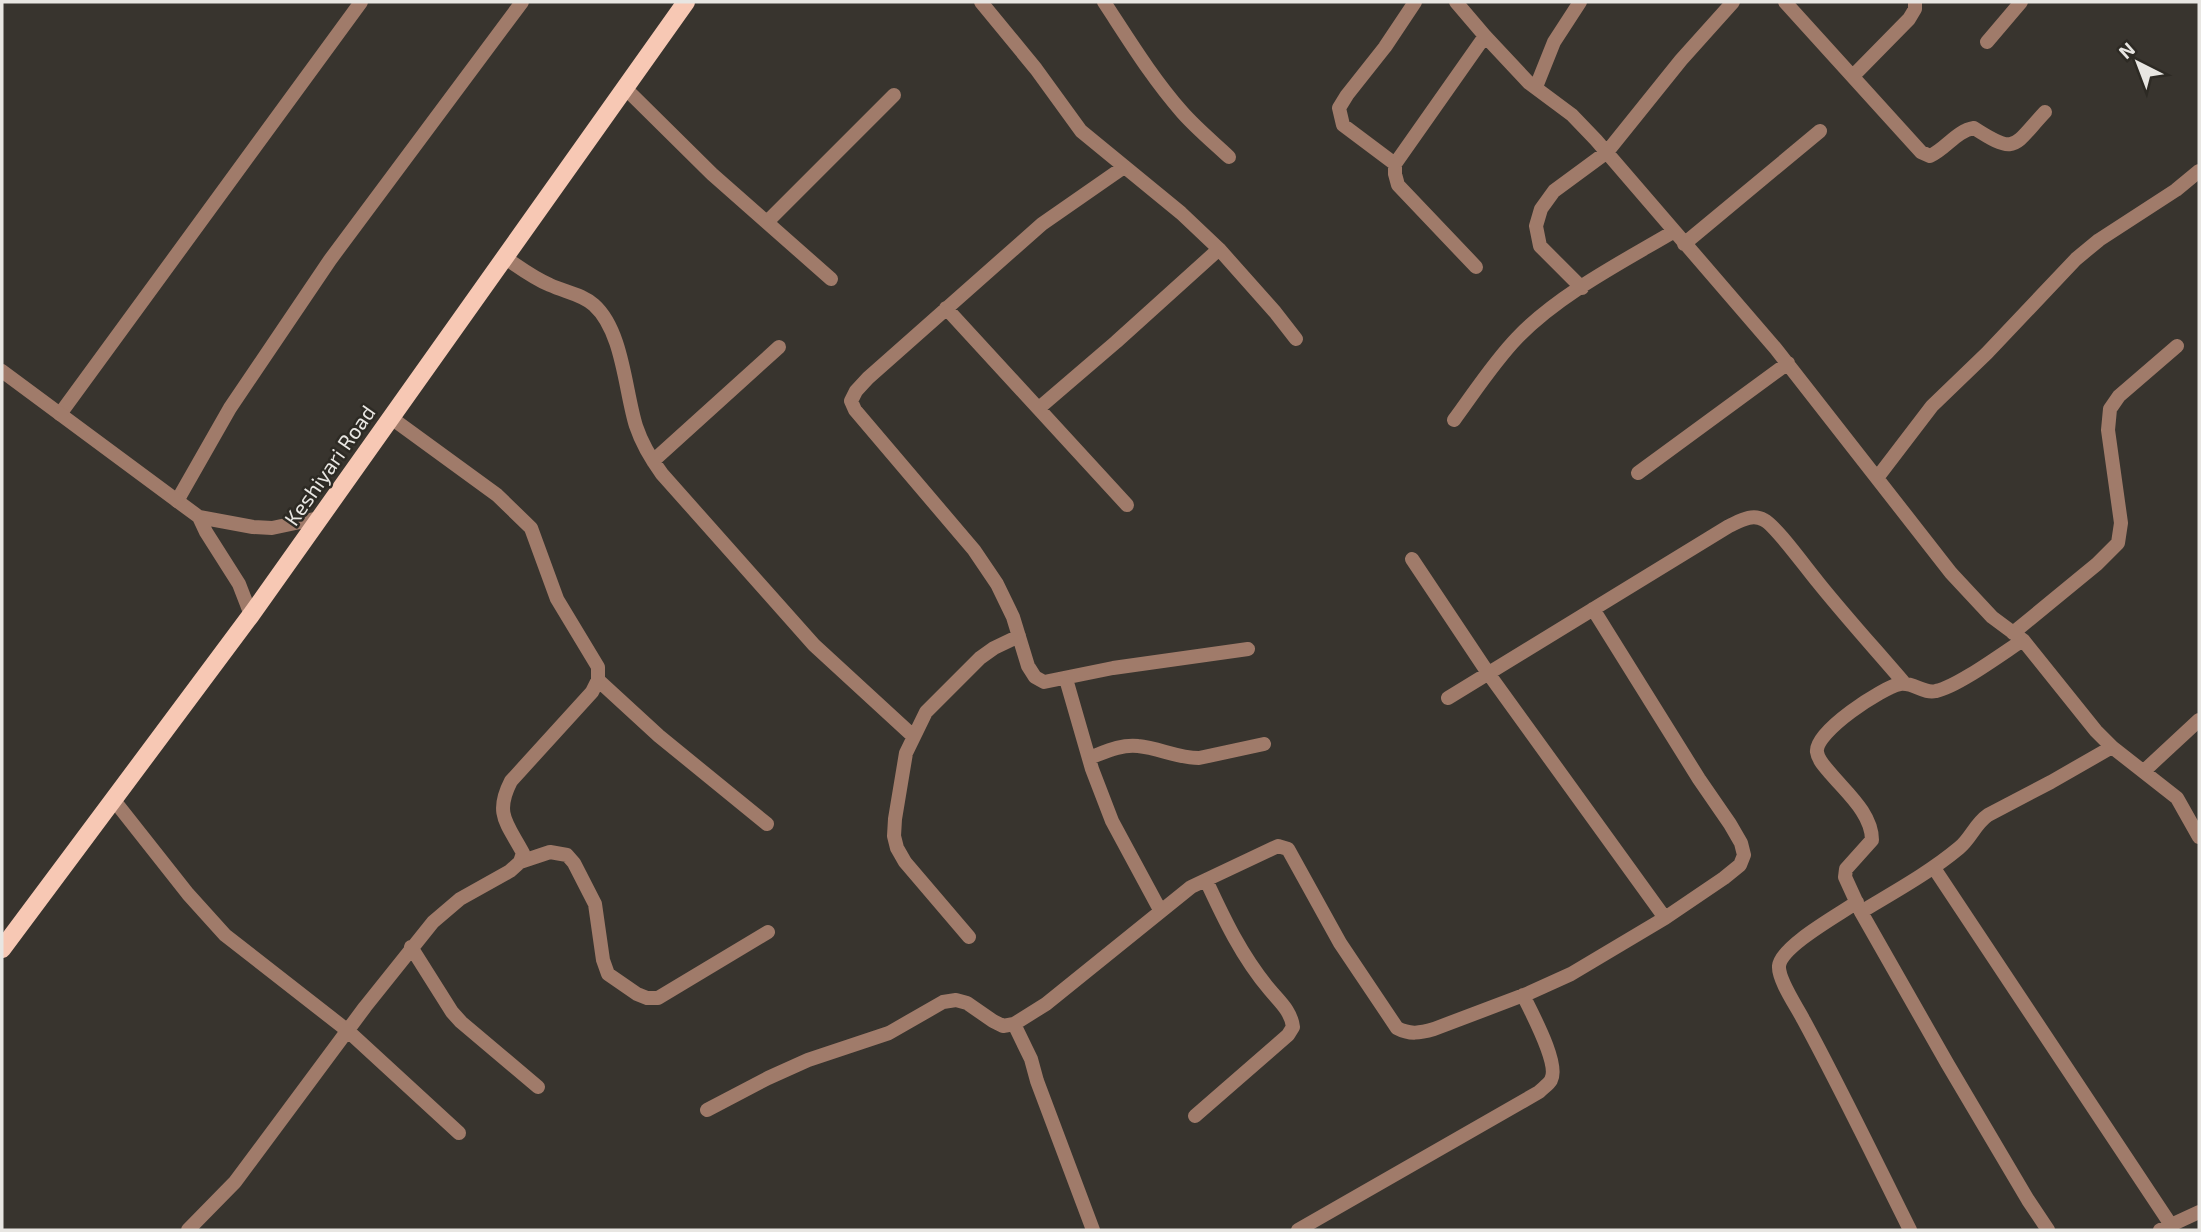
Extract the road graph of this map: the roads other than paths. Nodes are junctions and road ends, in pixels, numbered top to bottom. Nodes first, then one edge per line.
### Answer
1 (362, 2) edge
2 (522, 2) edge
3 (686, 2) edge
4 (981, 2) edge
5 (1104, 2) edge
6 (1415, 2) edge
7 (1456, 2) edge
8 (1580, 2) edge
9 (1733, 2) edge
10 (1785, 2) edge
11 (1915, 2) edge
12 (2021, 2) edge
13 (1485, 36) junction
14 (1987, 42) dead end
15 (1853, 76) junction
16 (1536, 87) junction
17 (625, 88) junction
18 (894, 95) dead end
19 (2045, 112) dead end
20 (1820, 131) dead end
21 (1607, 152) junction
22 (1229, 157) dead end
23 (1395, 164) junction
24 (1124, 167) junction
25 (2199, 171) edge
26 (767, 222) junction
27 (1674, 232) junction
28 (1684, 244) junction
29 (1219, 249) junction
30 (504, 257) junction
31 (1476, 267) dead end
32 (831, 279) dead end
33 (1581, 288) junction
34 (946, 308) junction
35 (1296, 339) dead end
36 (2177, 346) dead end
37 (779, 347) dead end
38 (1788, 363) junction
39 (2, 371) edge
40 (1039, 408) junction
41 (60, 414) junction
42 (390, 417) junction
43 (1454, 420) dead end
44 (653, 461) junction
45 (1638, 473) dead end
46 (1877, 478) junction
47 (177, 501) junction
48 (1127, 505) dead end
49 (199, 517) junction
50 (319, 518) junction
51 (1412, 559) dead end
52 (1593, 609) junction
53 (251, 615) junction
54 (1019, 636) junction
55 (2018, 636) junction
56 (1248, 649) dead end
57 (1488, 673) junction
58 (1066, 679) junction
59 (598, 680) junction
60 (1905, 684) junction
61 (1448, 698) dead end
62 (2199, 720) edge
63 (913, 736) junction
64 (1264, 744) dead end
65 (2112, 747) junction
66 (1089, 758) junction
67 (2144, 771) junction
68 (113, 799) junction
69 (767, 824) dead end
70 (2199, 837) edge
71 (520, 862) junction
72 (1934, 868) junction
73 (1206, 880) junction
74 (1859, 907) junction
75 (1160, 910) junction
76 (1665, 918) junction
77 (768, 932) dead end
78 (969, 937) dead end
79 (411, 947) junction
80 (2, 949) edge
81 (1523, 995) junction
82 (1014, 1024) junction
83 (348, 1031) junction
84 (538, 1087) dead end
85 (707, 1110) dead end
86 (1195, 1116) dead end
87 (459, 1133) dead end
88 (2199, 1212) edge
89 (2166, 1228) edge
90 (188, 1230) edge
91 (1093, 1230) edge
92 (1298, 1230) edge
93 (1909, 1230) edge
94 (2048, 1230) edge

1 - 41 street
2 - 47 street
3 - 17 main road, Keshiyari Road
4 - 24 street
5 - 22 street
6 - 23 street
7 - 13 street
8 - 16 street
9 - 21 street
10 - 15 street
11 - 15 street
12 - 14 street
13 - 16 street
13 - 23 street
15 - 19 street
16 - 21 street
17 - 26 street
17 - 30 main road, Keshiyari Road
18 - 26 street
20 - 28 street
21 - 27 street
21 - 33 street
23 - 31 street
24 - 29 street
24 - 34 street
25 - 46 street
26 - 32 street
27 - 28 street
27 - 33 street
28 - 38 street
29 - 35 street
29 - 40 street
30 - 42 main road, Keshiyari Road
30 - 44 street
33 - 43 street
34 - 40 street
34 - 54 street
36 - 55 street
37 - 44 street
38 - 45 street
38 - 46 street
39 - 41 street
40 - 48 street
41 - 47 street
42 - 50 main road, Keshiyari Road
42 - 59 street
44 - 63 street
46 - 55 street
47 - 49 street
49 - 50 street
49 - 53 street
50 - 53 main road, Keshiyari Road
51 - 57 street
52 - 57 street
52 - 60 street
52 - 76 street
53 - 68 main road, Keshiyari Road
54 - 58 street
54 - 63 street
55 - 60 street
55 - 65 street
56 - 58 street
57 - 61 street
57 - 76 street
58 - 66 street
59 - 69 street
59 - 71 street
60 - 74 street
62 - 67 street
63 - 78 street
64 - 66 street
65 - 67 street
65 - 72 street
66 - 75 street
67 - 70 street
68 - 80 main road, Keshiyari Road
68 - 83 street
71 - 77 street
71 - 79 street
72 - 74 street
72 - 89 street
73 - 75 street
73 - 81 street
73 - 86 street
74 - 93 street
74 - 94 street
75 - 82 street
76 - 81 street
79 - 83 street
79 - 84 street
81 - 92 street
82 - 85 street
82 - 91 street
83 - 87 street
83 - 90 street
88 - 89 street

